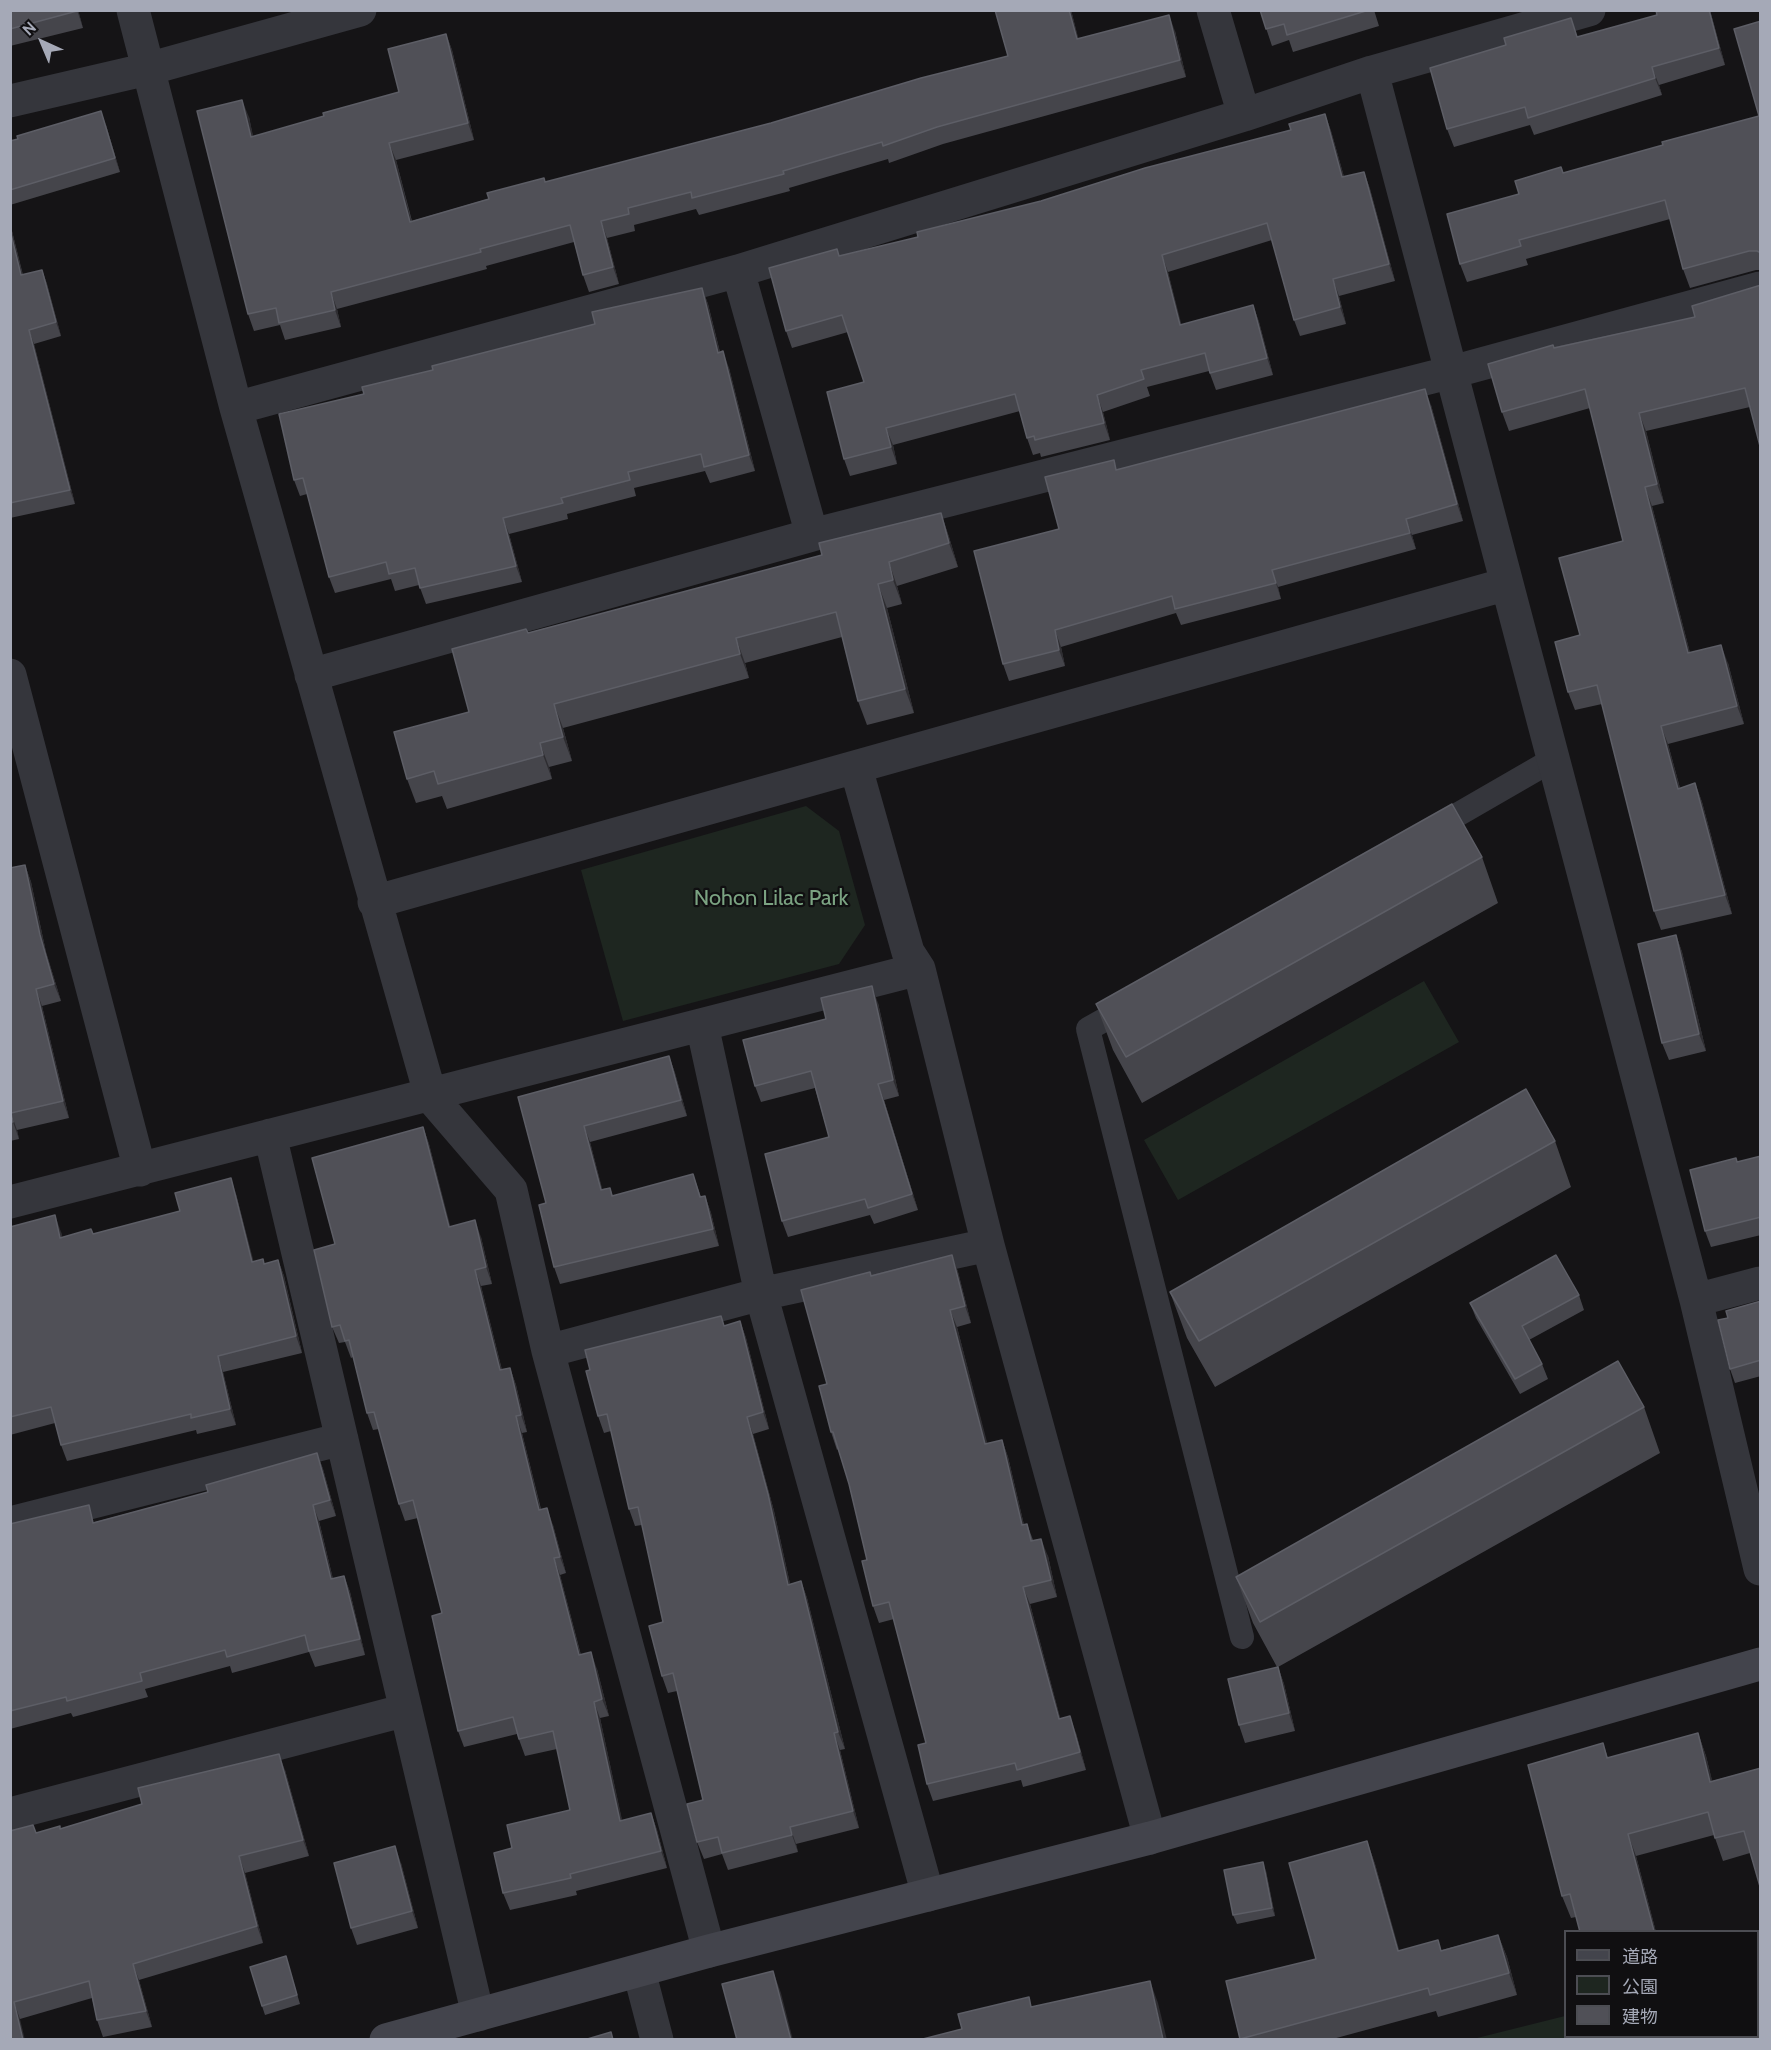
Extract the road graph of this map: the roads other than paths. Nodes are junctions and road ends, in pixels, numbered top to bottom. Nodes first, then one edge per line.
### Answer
1 (133, 10) edge
2 (360, 10) edge
3 (1213, 10) edge
4 (1589, 10) edge
5 (148, 69) junction
6 (1372, 72) junction
7 (10, 102) edge
8 (1244, 116) junction
9 (738, 271) junction
10 (1761, 288) edge
11 (1452, 372) junction
12 (236, 408) junction
13 (812, 535) junction
14 (1508, 584) junction
15 (10, 675) edge
16 (311, 675) junction
17 (1554, 759) junction
18 (856, 768) junction
19 (1413, 840) edge
20 (374, 902) junction
21 (919, 969) junction
22 (1149, 994) edge
23 (702, 1024) junction
24 (431, 1097) junction
25 (270, 1135) junction
26 (140, 1170) junction
27 (10, 1202) edge
28 (988, 1245) junction
29 (1761, 1283) edge
30 (761, 1294) junction
31 (1696, 1300) junction
32 (548, 1352) junction
33 (342, 1439) junction
34 (10, 1523) edge
35 (1761, 1569) edge
36 (1242, 1637) edge
37 (1761, 1664) edge
38 (406, 1710) junction
39 (10, 1814) edge
40 (1150, 1838) junction
41 (927, 1895) junction
42 (709, 1951) junction
43 (639, 1971) junction
44 (478, 2015) junction
45 (394, 2039) edge
46 (657, 2040) edge

1 - 5 street
2 - 5 street
3 - 8 street
4 - 6 street
5 - 7 street
5 - 12 street
6 - 8 street
6 - 11 street
8 - 9 street
9 - 12 street
9 - 13 street
10 - 11 street
11 - 13 street
11 - 14 street
12 - 16 street
13 - 16 street
14 - 17 street
14 - 18 street
15 - 26 street
16 - 20 street
17 - 19 lane
17 - 31 street
18 - 20 street
18 - 21 street
20 - 24 street
21 - 23 street
21 - 28 street
22 - 36 lane
23 - 24 street
23 - 30 street
24 - 25 street
24 - 32 street
25 - 26 street
25 - 33 street
26 - 27 street
28 - 30 street
28 - 40 street
29 - 31 street
30 - 32 street
30 - 41 street
31 - 35 street
32 - 42 street
33 - 34 street
33 - 38 street
37 - 40 street
38 - 39 street
38 - 44 street
40 - 41 street
41 - 42 street
42 - 43 street
43 - 44 street
43 - 46 street
44 - 45 street

